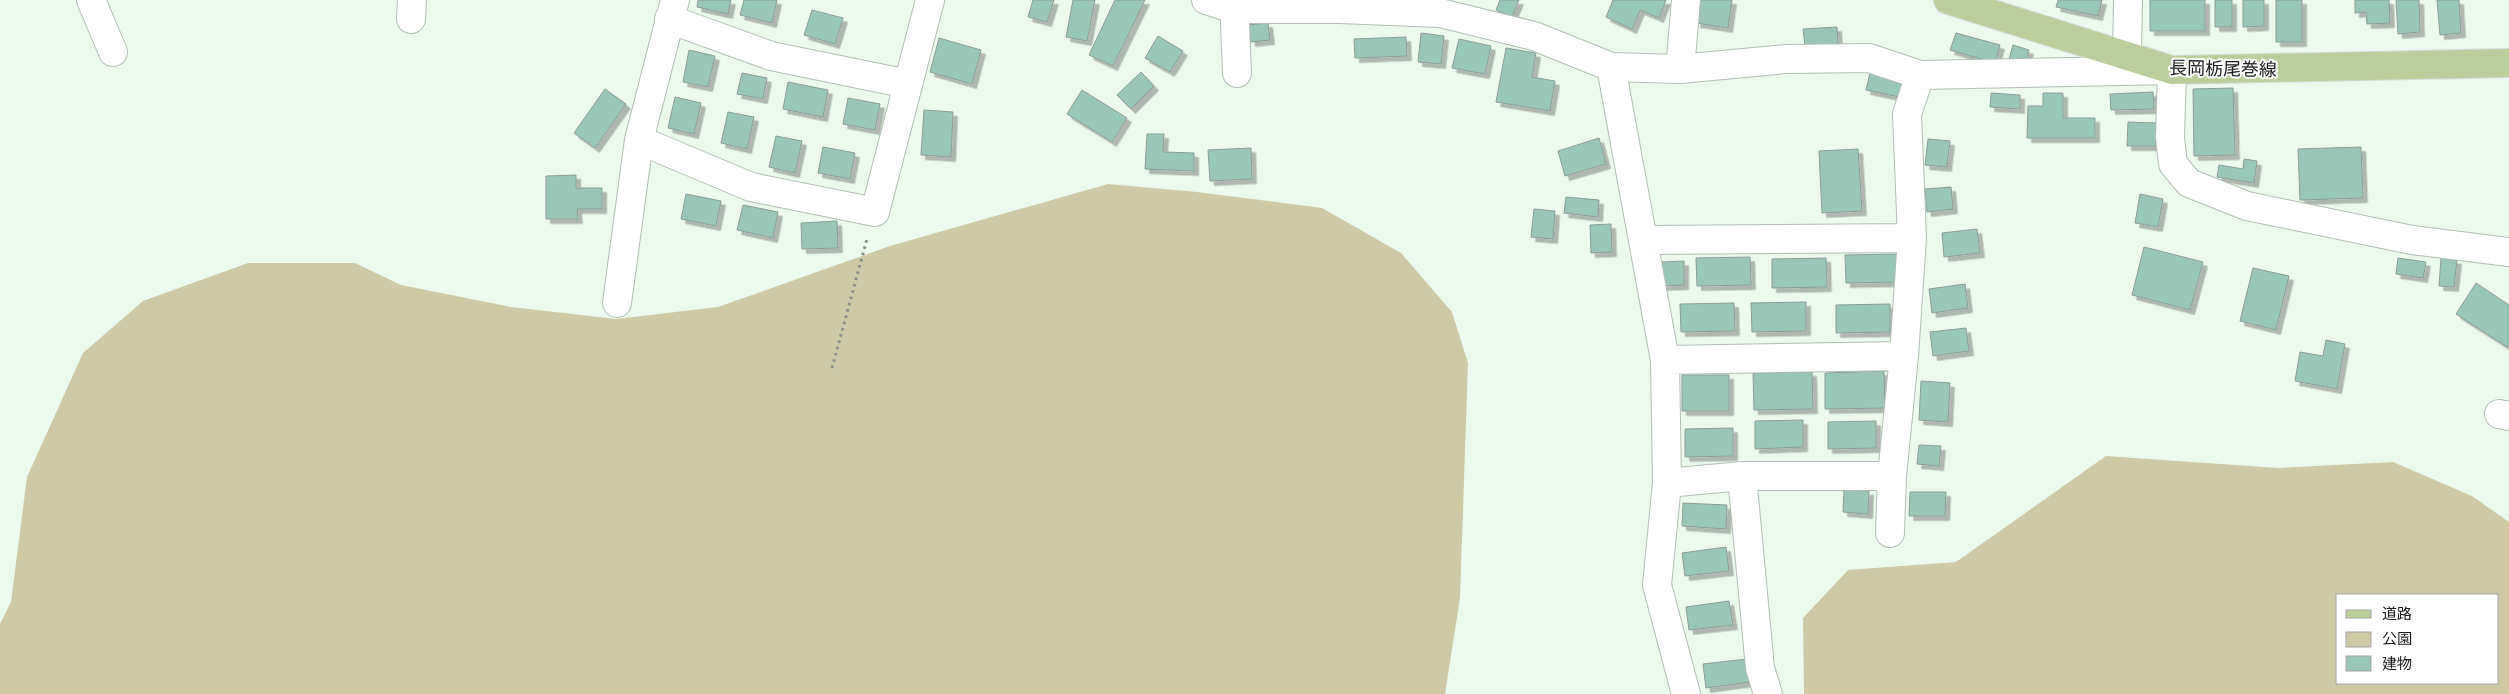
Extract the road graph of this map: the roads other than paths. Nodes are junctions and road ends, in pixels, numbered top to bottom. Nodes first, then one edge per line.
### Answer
1 (91, 0) edge
2 (930, 0) edge
3 (1206, 0) edge
4 (1686, 0) edge
5 (1948, 0) edge
6 (2128, 0) edge
7 (1234, 4) edge
8 (672, 9) edge
9 (113, 52) dead end
10 (2127, 55) junction
11 (2509, 63) edge
12 (1611, 67) junction
13 (1680, 69) junction
14 (2172, 70) junction
15 (1237, 74) dead end
16 (1920, 75) junction
17 (908, 84) junction
18 (639, 140) junction
19 (1912, 238) junction
20 (1643, 240) junction
21 (2509, 252) edge
22 (617, 303) dead end
23 (1904, 356) junction
24 (1665, 360) junction
25 (1742, 476) junction
26 (1892, 476) junction
27 (1667, 483) junction
28 (1890, 533) dead end
29 (1686, 694) edge
30 (1768, 694) edge

1 - 9 street
2 - 17 street
3 - 7 street
4 - 13 street
5 - 10 main road, 長岡栃尾巻線
6 - 10 street
7 - 12 street
7 - 15 street
8 - 17 street
8 - 18 street
10 - 14 main road, 長岡栃尾巻線
11 - 14 main road, 長岡栃尾巻線
12 - 13 street
12 - 20 street
13 - 16 street
14 - 16 street
14 - 21 street
16 - 19 street
17 - 18 street
18 - 22 street
19 - 20 street
19 - 23 street
20 - 24 street
23 - 24 street
23 - 26 street
24 - 27 street
25 - 26 street
25 - 27 street
25 - 30 street
26 - 28 street
27 - 29 street

